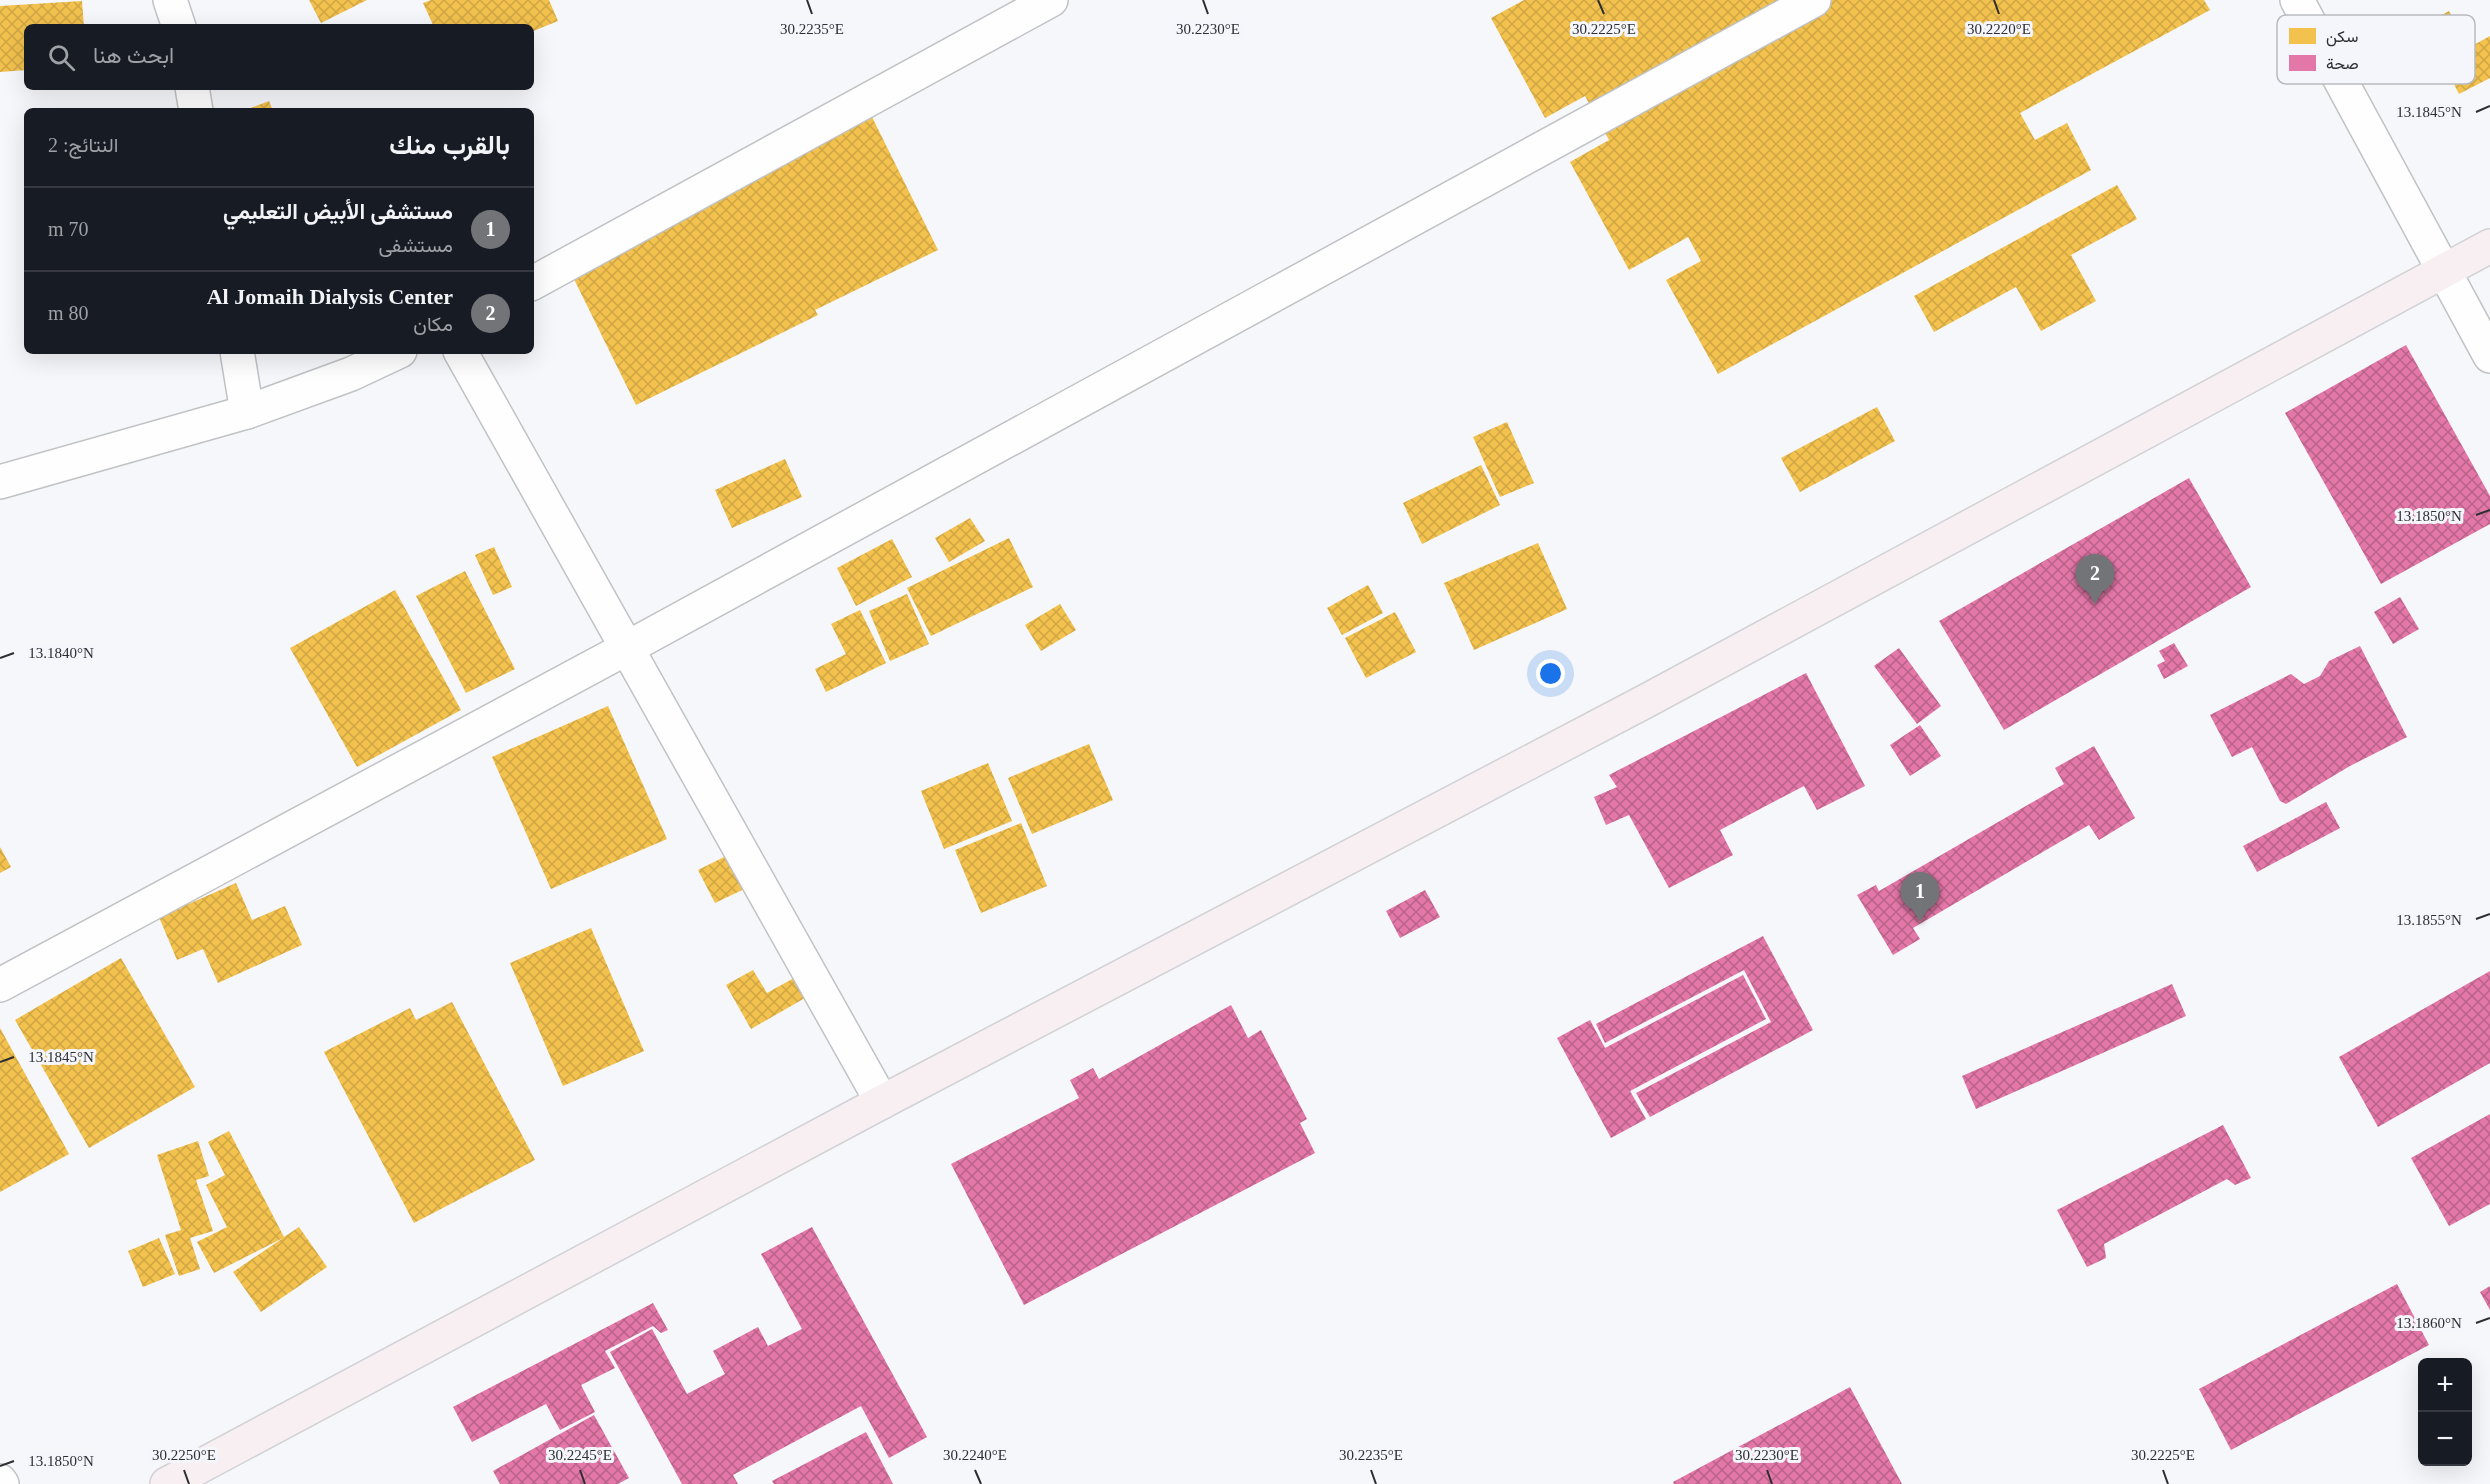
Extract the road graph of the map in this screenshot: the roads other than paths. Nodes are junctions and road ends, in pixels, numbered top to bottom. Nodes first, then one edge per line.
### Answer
1 (170, 0) edge
2 (1052, 0) edge
3 (1814, 0) edge
4 (2297, 0) edge
5 (2305, 15) edge
6 (178, 24) edge
7 (2342, 84) edge
8 (192, 90) edge
9 (196, 108) edge
10 (2490, 246) edge
11 (2443, 272) junction
12 (534, 282) edge
13 (237, 354) edge
14 (394, 354) edge
15 (462, 354) edge
16 (2490, 356) edge
17 (247, 412) junction
18 (0, 468) edge
19 (41, 469) junction
20 (0, 482) edge
21 (627, 648) junction
22 (0, 985) edge
23 (882, 1102) junction
24 (167, 1484) edge

1 - 6 street
2 - 12 street
3 - 21 street
4 - 5 street
7 - 11 street
8 - 9 street
10 - 11 main road
11 - 16 street
11 - 23 main road
13 - 17 street
14 - 17 street
15 - 21 street
17 - 19 street
18 - 19 street
19 - 20 street
21 - 22 street
21 - 23 street
23 - 24 main road

